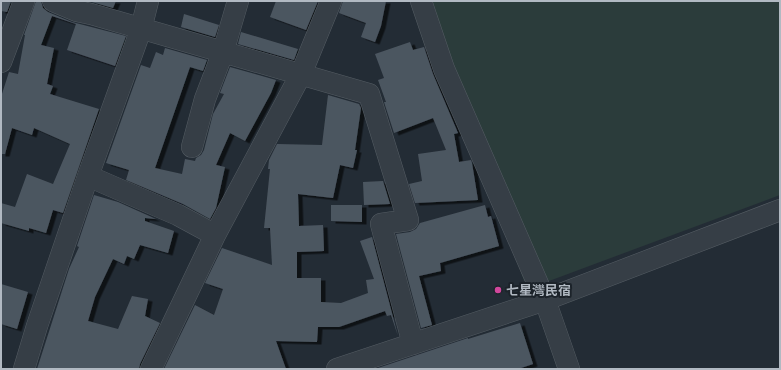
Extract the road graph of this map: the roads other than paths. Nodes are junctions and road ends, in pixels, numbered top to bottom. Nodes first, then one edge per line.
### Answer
1 (24, 1) edge
2 (53, 1) edge
3 (148, 1) edge
4 (238, 1) edge
5 (331, 1) edge
6 (421, 1) edge
7 (85, 7) edge
8 (141, 29) junction
9 (223, 52) junction
10 (1, 62) edge
11 (301, 74) junction
12 (192, 147) dead end
13 (88, 176) junction
14 (780, 210) edge
15 (215, 235) junction
16 (545, 300) junction
17 (413, 344) junction
18 (24, 369) edge
19 (152, 369) edge
20 (337, 369) edge
21 (569, 369) edge

1 - 10 street
2 - 7 street
3 - 8 street
4 - 9 street
5 - 11 street
6 - 16 street
7 - 8 street
8 - 9 street
8 - 13 street
9 - 11 street
9 - 12 street
11 - 15 street
11 - 17 street
13 - 15 street
13 - 18 street
14 - 16 street
15 - 19 street
16 - 17 street
16 - 21 street
17 - 20 street

